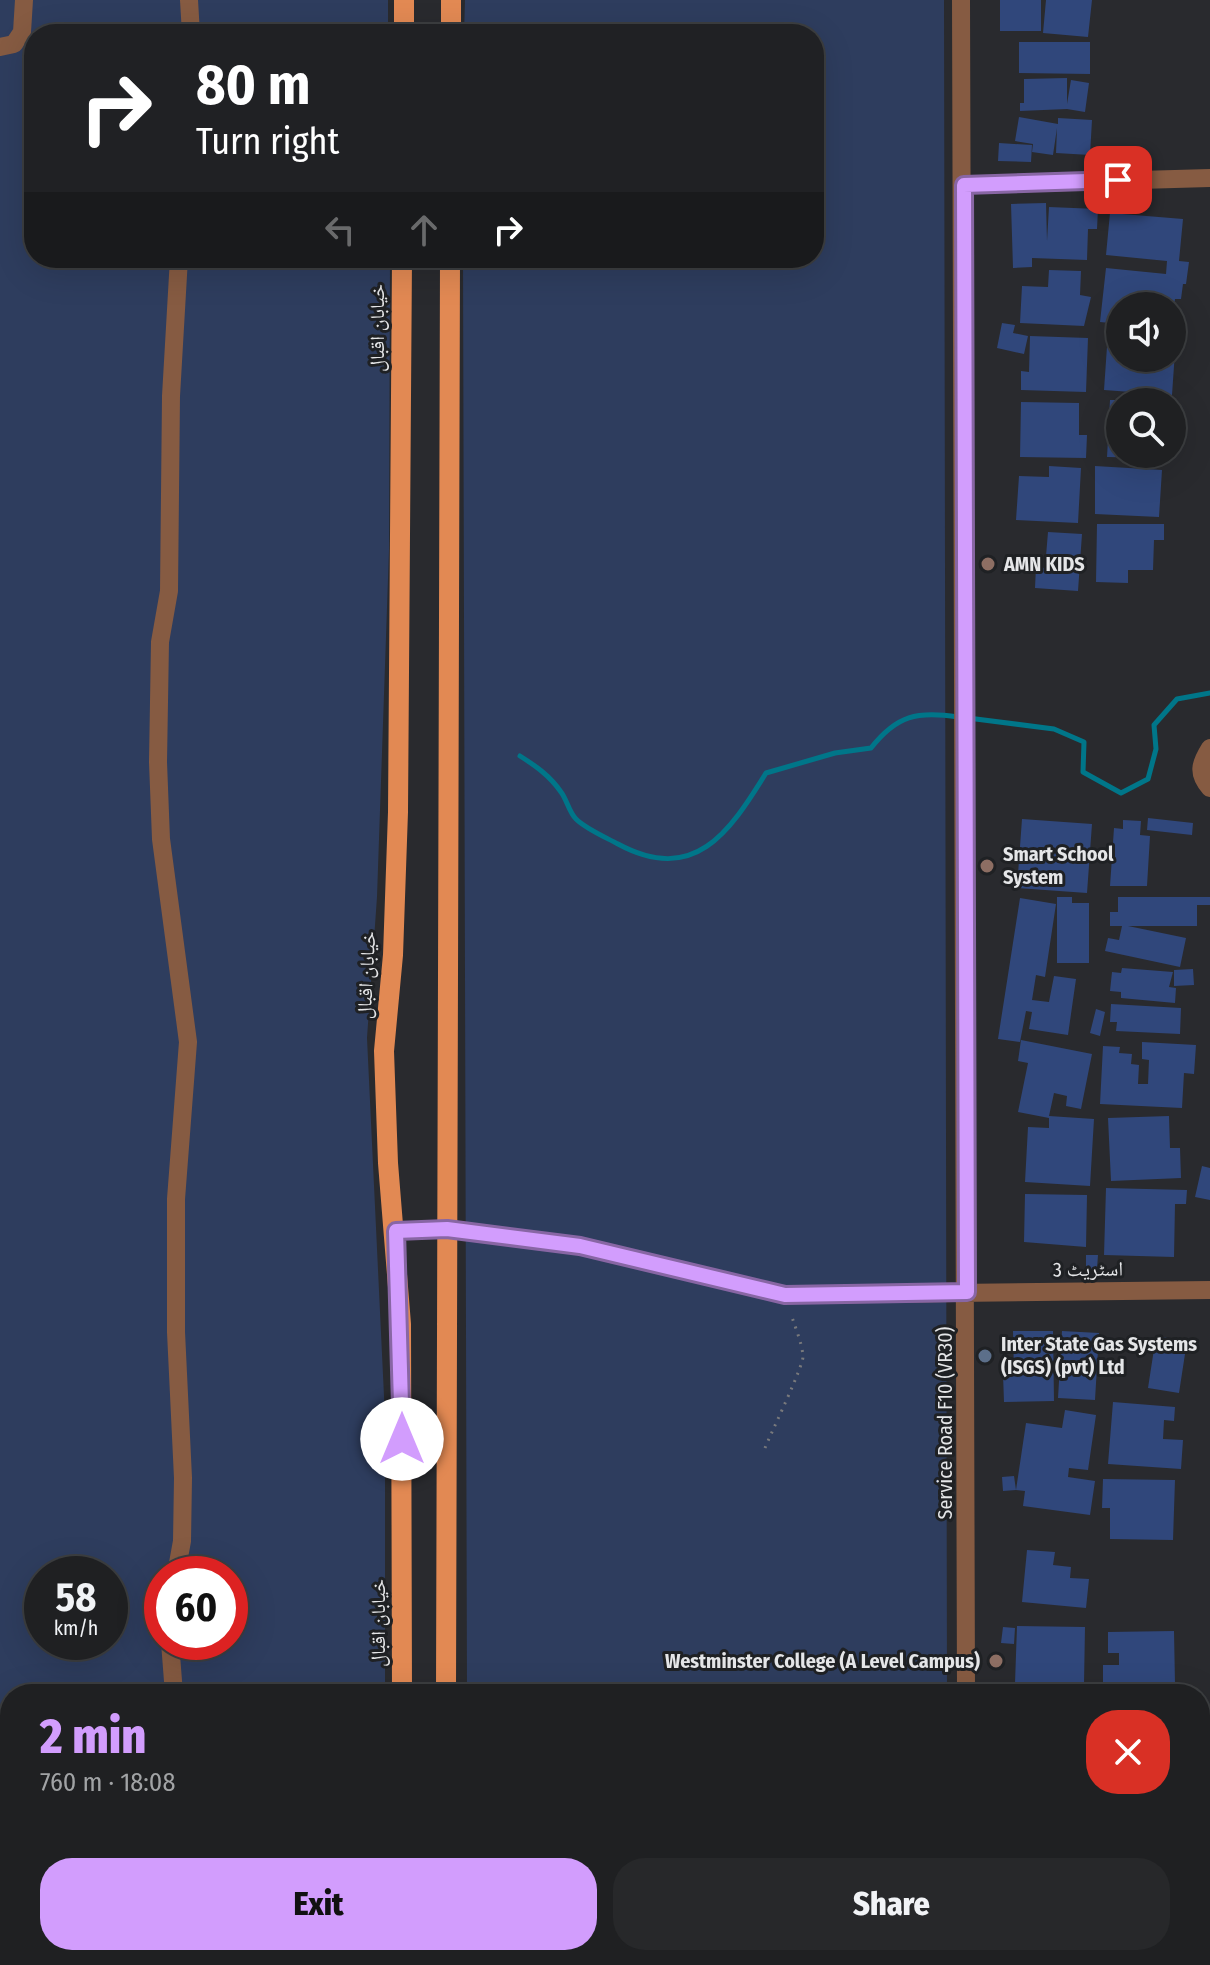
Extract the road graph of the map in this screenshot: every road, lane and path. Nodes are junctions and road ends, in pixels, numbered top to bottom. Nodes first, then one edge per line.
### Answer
1 (24, 0) edge
2 (189, 0) edge
3 (404, 0) edge
4 (451, 0) edge
5 (961, 0) edge
6 (190, 24) edge
7 (404, 24) edge
8 (451, 24) edge
9 (0, 47) edge
10 (1210, 178) edge
11 (964, 185) junction
12 (178, 268) edge
13 (402, 268) edge
14 (450, 268) edge
15 (1210, 748) edge
16 (1210, 788) edge
17 (447, 1229) junction
18 (396, 1231) junction
19 (1210, 1290) edge
20 (967, 1292) junction
21 (785, 1295) junction
22 (765, 1448) dead end
23 (179, 1556) edge
24 (171, 1660) edge
25 (173, 1684) edge
26 (402, 1684) edge
27 (446, 1684) edge
28 (966, 1684) edge

1 - 9 street
2 - 6 street
3 - 7 main road
4 - 8 main road
5 - 11 street, Service Road F10 (VR30)
10 - 11 street
11 - 20 street, Service Road F10 (VR30)
12 - 23 street
13 - 18 main road, خیابان اقبال
14 - 17 main road
15 - 16 street
17 - 18 street, اسٹریٹ 3
17 - 21 street, اسٹریٹ 3
17 - 27 main road
18 - 26 main road, خیابان اقبال
19 - 20 street, اسٹریٹ 3
20 - 21 street, اسٹریٹ 3
20 - 28 street, Service Road F10 (VR30)
21 - 22 path
24 - 25 street

